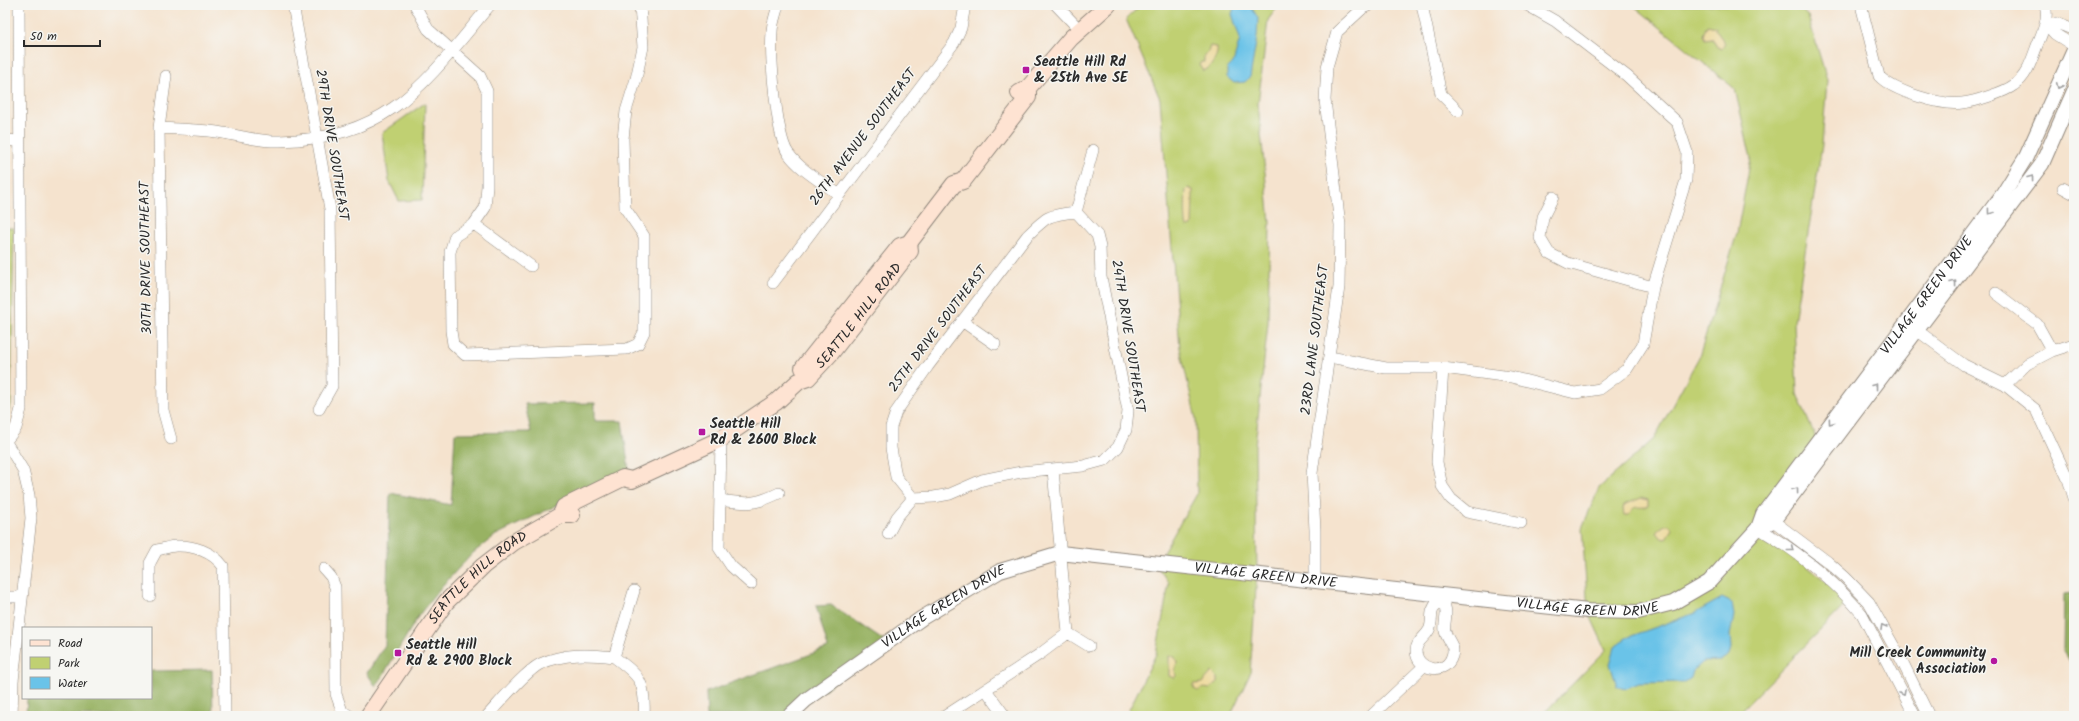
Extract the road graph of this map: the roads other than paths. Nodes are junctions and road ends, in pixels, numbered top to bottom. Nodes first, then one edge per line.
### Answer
1 (19, 5) edge
2 (293, 5) edge
3 (415, 5) edge
4 (490, 5) edge
5 (640, 5) edge
6 (778, 5) edge
7 (964, 5) edge
8 (1056, 5) edge
9 (1108, 5) edge
10 (1370, 5) edge
11 (1422, 5) edge
12 (1527, 5) edge
13 (2045, 5) edge
14 (1862, 9) dead end
15 (2046, 24) junction
16 (1080, 30) junction
17 (2074, 30) edge
18 (2074, 46) edge
19 (453, 49) junction
20 (2074, 50) edge
21 (166, 76) dead end
22 (2074, 91) edge
23 (1458, 111) dead end
24 (159, 128) junction
25 (318, 137) junction
26 (5, 140) edge
27 (19, 141) junction
28 (1093, 150) dead end
29 (2064, 188) dead end
30 (838, 194) junction
31 (2074, 194) edge
32 (1552, 197) dead end
33 (1076, 212) junction
34 (474, 224) junction
35 (531, 266) dead end
36 (773, 283) dead end
37 (1653, 287) junction
38 (1996, 293) dead end
39 (962, 321) junction
40 (1918, 331) junction
41 (995, 344) dead end
42 (2074, 344) edge
43 (2052, 351) junction
44 (1330, 357) junction
45 (1443, 368) junction
46 (2005, 385) junction
47 (320, 409) dead end
48 (171, 439) dead end
49 (721, 439) junction
50 (6, 442) edge
51 (1053, 470) junction
52 (779, 493) dead end
53 (913, 498) junction
54 (2074, 498) edge
55 (720, 500) junction
56 (1768, 518) junction
57 (1521, 524) dead end
58 (1758, 528) junction
59 (888, 534) dead end
60 (1060, 553) junction
61 (324, 569) dead end
62 (1315, 580) junction
63 (751, 584) dead end
64 (634, 591) dead end
65 (1441, 595) junction
66 (150, 596) dead end
67 (5, 597) edge
68 (21, 597) junction
69 (1068, 633) junction
70 (1088, 646) dead end
71 (614, 657) junction
72 (1424, 666) junction
73 (986, 690) junction
74 (12, 716) edge
75 (225, 716) edge
76 (350, 716) edge
77 (368, 716) edge
78 (487, 716) edge
79 (644, 716) edge
80 (789, 716) edge
81 (945, 716) edge
82 (1005, 716) edge
83 (1372, 716) edge
84 (1915, 716) edge
85 (1929, 716) edge

1 - 27 street
2 - 25 street, 29TH DRIVE SOUTHEAST
3 - 19 street
4 - 19 street
5 - 34 street
6 - 30 street
7 - 30 street, 26TH AVENUE SOUTHEAST
8 - 16 street
9 - 16 main road, SEATTLE HILL ROAD
10 - 44 street, 23RD LANE SOUTHEAST
11 - 23 street
12 - 37 street
13 - 15 street
14 - 15 street
15 - 17 street
15 - 18 street
16 - 49 main road, SEATTLE HILL ROAD
19 - 25 street
19 - 34 street
20 -> 56 street, VILLAGE GREEN DRIVE
21 - 24 street, 30TH DRIVE SOUTHEAST
40 -> 22 street, VILLAGE GREEN DRIVE
24 - 25 street
24 - 48 street, 30TH DRIVE SOUTHEAST
25 - 47 street, 29TH DRIVE SOUTHEAST
26 - 27 street
27 - 50 street
28 - 33 street
29 - 31 street
30 - 36 street, 26TH AVENUE SOUTHEAST
32 - 37 street
33 - 39 street, 25TH DRIVE SOUTHEAST
33 - 51 street, 24TH DRIVE SOUTHEAST
34 - 35 street
37 - 45 street
38 - 43 street
39 - 41 street
39 - 53 street, 25TH DRIVE SOUTHEAST
40 - 46 street
56 -> 40 street, VILLAGE GREEN DRIVE
42 - 43 street
43 - 46 street
44 - 45 street
44 - 62 street, 23RD LANE SOUTHEAST
45 - 57 street
46 - 54 street
49 - 55 street
49 - 77 main road, SEATTLE HILL ROAD
50 - 68 street
51 - 53 street
51 - 60 street
52 - 55 street
53 - 59 street
55 - 63 street
56 - 58 street, VILLAGE GREEN DRIVE
85 -> 56 street
58 - 65 street, VILLAGE GREEN DRIVE
58 -> 84 street
60 - 62 street, VILLAGE GREEN DRIVE
60 - 69 street
60 - 80 street, VILLAGE GREEN DRIVE
61 - 76 street
62 - 65 street, VILLAGE GREEN DRIVE
64 - 71 street
65 - 72 street
65 - 72 street
66 - 75 street
67 - 68 street
68 - 74 street
69 - 70 street
69 - 73 street
71 - 78 street
71 - 79 street
72 - 83 street
73 - 81 street
73 - 82 street

